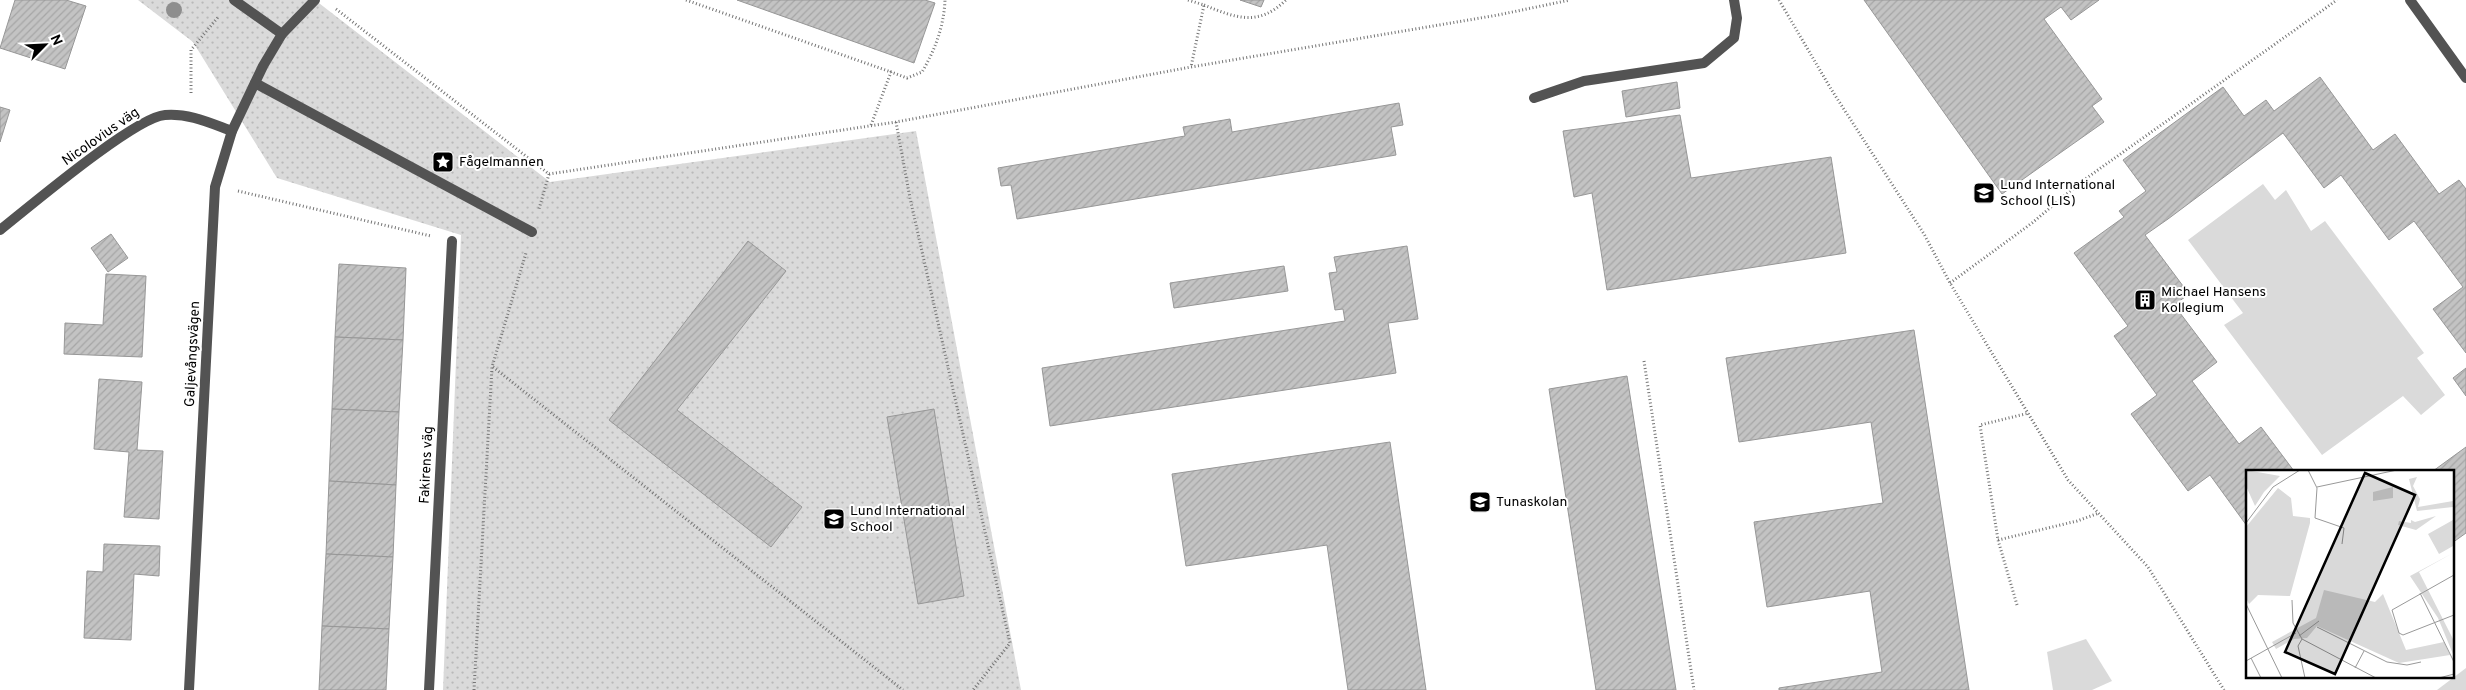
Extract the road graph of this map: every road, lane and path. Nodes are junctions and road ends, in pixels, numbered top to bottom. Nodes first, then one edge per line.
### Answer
1 (234, 0) edge
2 (315, 0) edge
3 (686, 0) edge
4 (945, 0) edge
5 (1188, 0) edge
6 (1286, 0) edge
7 (1570, 0) edge
8 (1734, 0) edge
9 (1779, 0) edge
10 (2337, 0) edge
11 (2410, 0) edge
12 (1204, 5) junction
13 (331, 6) dead end
14 (219, 16) dead end
15 (282, 34) junction
16 (1191, 67) junction
17 (891, 72) junction
18 (2466, 78) edge
19 (255, 83) junction
20 (1534, 98) dead end
21 (191, 116) junction
22 (896, 122) junction
23 (871, 125) junction
24 (232, 131) junction
25 (549, 174) junction
26 (215, 187) junction
27 (0, 230) edge
28 (532, 232) junction
29 (452, 241) joint
30 (1950, 283) junction
31 (1644, 361) dead end
32 (492, 366) junction
33 (2028, 413) junction
34 (2100, 513) junction
35 (1998, 540) junction
36 (2017, 605) dead end
37 (189, 690) edge
38 (429, 690) edge
39 (474, 690) edge
40 (903, 690) edge
41 (973, 690) edge
42 (1694, 690) edge
43 (2224, 690) edge

1 - 15 street
2 - 15 street, Galjevångsvägen
3 - 17 path
4 - 17 path
5 - 12 path
6 - 12 path
7 - 16 path
8 - 20 street
9 - 30 path
10 - 30 path
11 - 18 street
12 - 16 path
13 - 25 path
14 - 21 path
15 - 19 street, Galjevångsvägen
16 - 22 path
17 - 23 path
19 - 24 street, Galjevångsvägen
19 - 28 street
21 - 24 street, Nicolovius väg
21 - 27 street, Nicolovius väg
22 - 23 path
22 - 41 path
23 - 25 path
24 - 26 street, Galjevångsvägen
25 - 28 path
26 - 29 path
26 - 37 street, Galjevångsvägen
28 - 32 path
29 - 38 street, Fakirens väg
30 - 33 path
31 - 42 path
32 - 39 path
32 - 40 path
33 - 34 path
33 - 35 path
34 - 35 path
34 - 43 path
35 - 36 path

